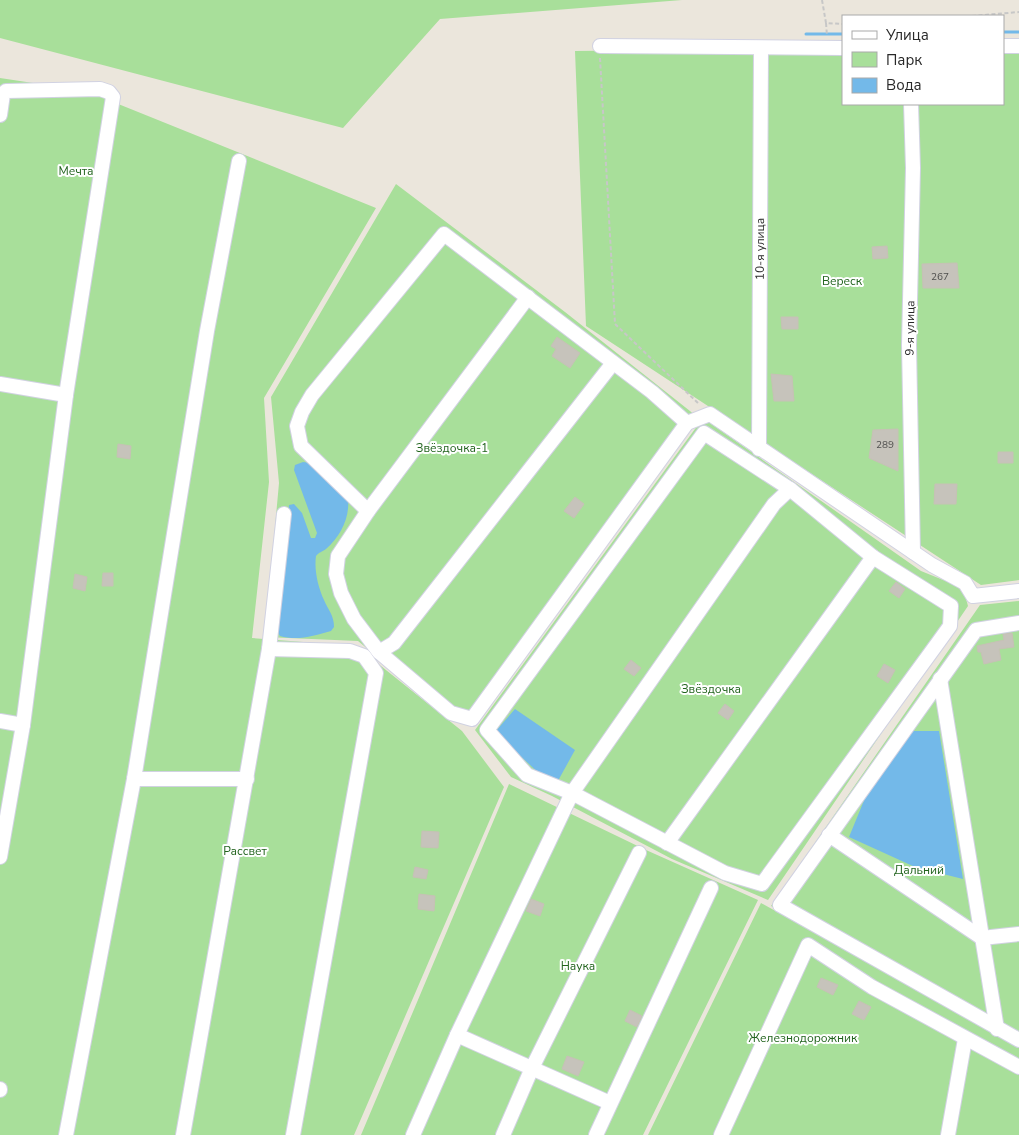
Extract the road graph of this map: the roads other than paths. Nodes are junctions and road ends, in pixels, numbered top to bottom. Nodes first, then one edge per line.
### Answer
1 (600, 46) road end
2 (1004, 46) edge
3 (1019, 46) edge
4 (761, 48) junction
5 (842, 48) edge
6 (911, 105) edge
7 (0, 115) edge
8 (238, 161) dead end
9 (528, 298) junction
10 (613, 363) junction
11 (0, 384) edge
12 (66, 395) junction
13 (687, 424) junction
14 (759, 449) junction
15 (790, 489) junction
16 (368, 511) junction
17 (284, 514) dead end
18 (913, 552) junction
19 (873, 557) junction
20 (1019, 592) edge
21 (1019, 623) edge
22 (269, 649) junction
23 (379, 652) junction
24 (940, 679) junction
25 (0, 721) edge
26 (23, 725) junction
27 (134, 779) junction
28 (247, 779) junction
29 (572, 793) junction
30 (829, 835) junction
31 (667, 843) junction
32 (639, 853) dead end
33 (0, 857) edge
34 (711, 888) dead end
35 (1019, 934) edge
36 (982, 938) junction
37 (997, 1029) junction
38 (457, 1035) junction
39 (964, 1039) junction
40 (1019, 1040) edge
41 (532, 1068) junction
42 (1019, 1068) edge
43 (610, 1103) junction
44 (66, 1135) edge
45 (183, 1135) edge
46 (292, 1135) edge
47 (413, 1135) edge
48 (503, 1135) edge
49 (596, 1135) edge
50 (721, 1135) edge
51 (948, 1135) edge

1 - 4 street
2 - 3 street
4 - 5 street
4 - 14 street, 10-я улица
6 - 18 street, 9-я улица
7 - 12 street
8 - 27 street
9 - 10 street
9 - 16 street
9 - 16 street
10 - 13 street
10 - 23 street
11 - 12 street
12 - 26 street
13 - 14 street
13 - 23 street
14 - 18 street
15 - 19 street
15 - 29 street
15 - 29 street
16 - 23 street
17 - 22 street
18 - 20 street
19 - 31 street
19 - 31 street
21 - 24 street
22 - 28 street
22 - 46 street
24 - 30 street
24 - 36 street
25 - 26 street
26 - 33 street
27 - 28 street
27 - 44 street
28 - 45 street
29 - 31 street
29 - 38 street
30 - 36 street
30 - 37 street
32 - 41 street
34 - 43 street
35 - 36 street
36 - 37 street
37 - 40 street
38 - 41 street
38 - 47 street
39 - 42 street
39 - 50 street
39 - 51 street
41 - 43 street
41 - 48 street
43 - 49 street

